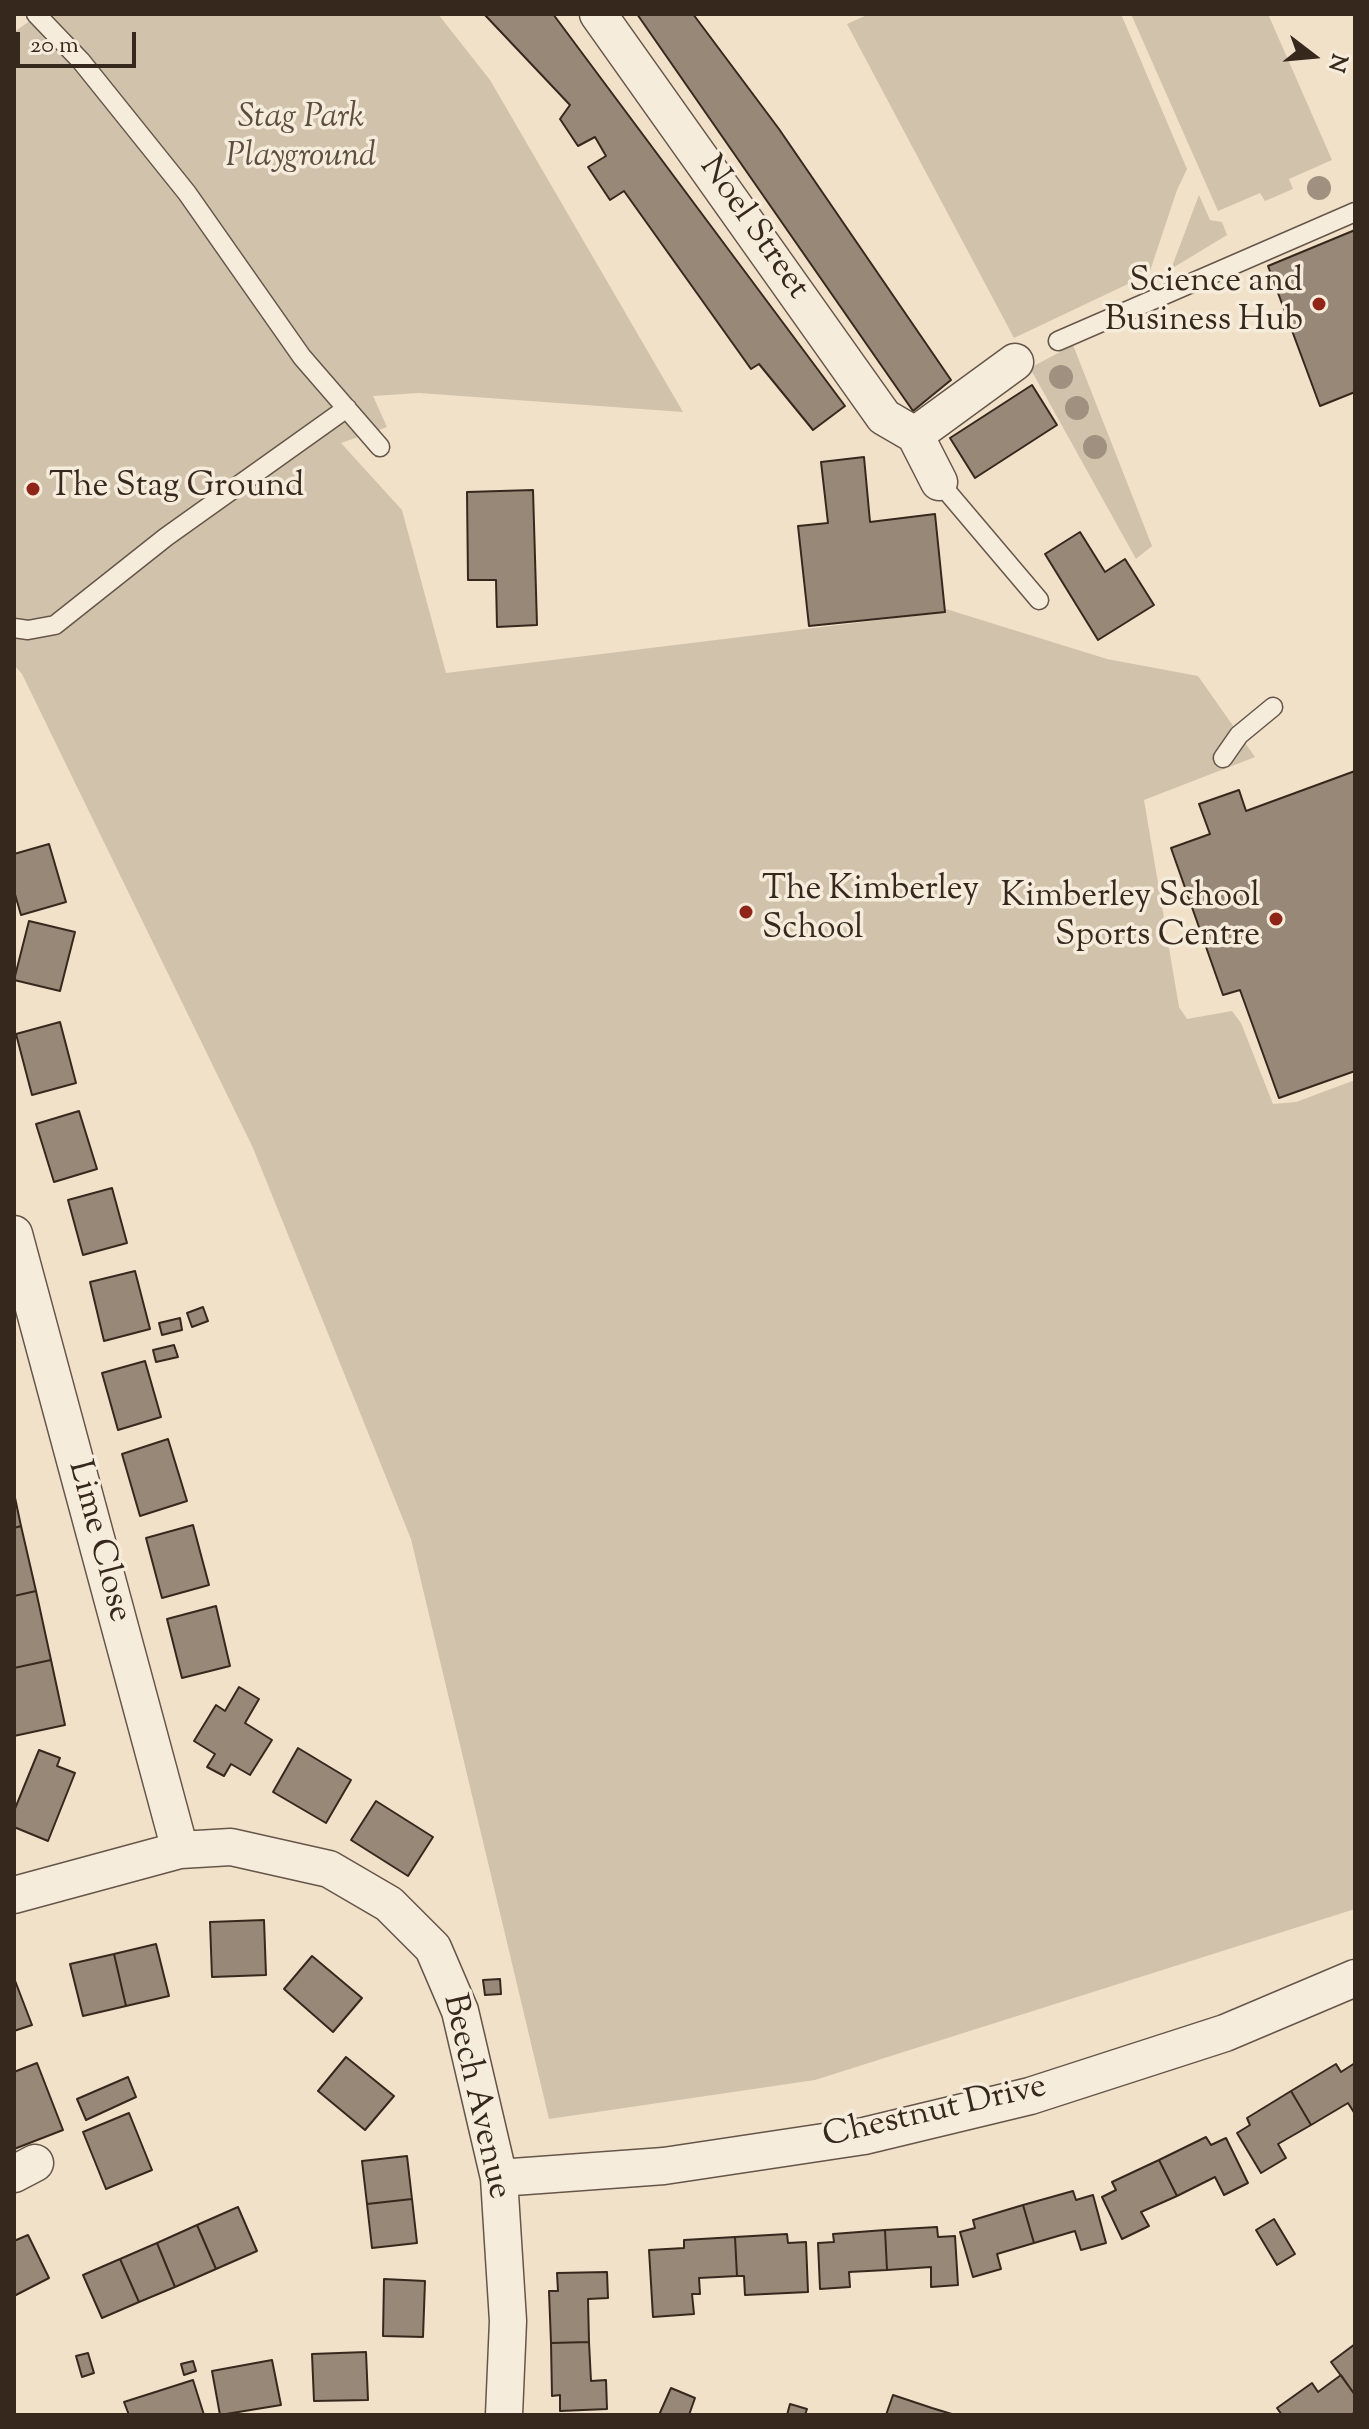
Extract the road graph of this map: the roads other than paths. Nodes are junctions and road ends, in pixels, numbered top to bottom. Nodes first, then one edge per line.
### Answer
1 (36, 14) edge
2 (598, 14) edge
3 (1355, 212) edge
4 (1058, 341) dead end
5 (1015, 362) dead end
6 (347, 408) junction
7 (915, 435) junction
8 (380, 447) dead end
9 (939, 482) joint
10 (1039, 600) dead end
11 (14, 628) edge
12 (1273, 707) dead end
13 (1223, 758) dead end
14 (14, 1234) edge
15 (19, 1277) edge
16 (180, 1850) junction
17 (14, 1895) edge
18 (1355, 1978) edge
19 (499, 2178) junction
20 (504, 2415) edge

1 - 6 lane
2 - 7 street, Noel Street
3 - 4 lane
5 - 7 street
6 - 8 lane
6 - 11 lane
7 - 9 street
9 - 10 lane
12 - 13 lane
14 - 15 street, Lime Close
15 - 16 street, Lime Close
16 - 17 street, Beech Avenue
16 - 19 street, Beech Avenue
18 - 19 street, Chestnut Drive
19 - 20 street, Beech Avenue

